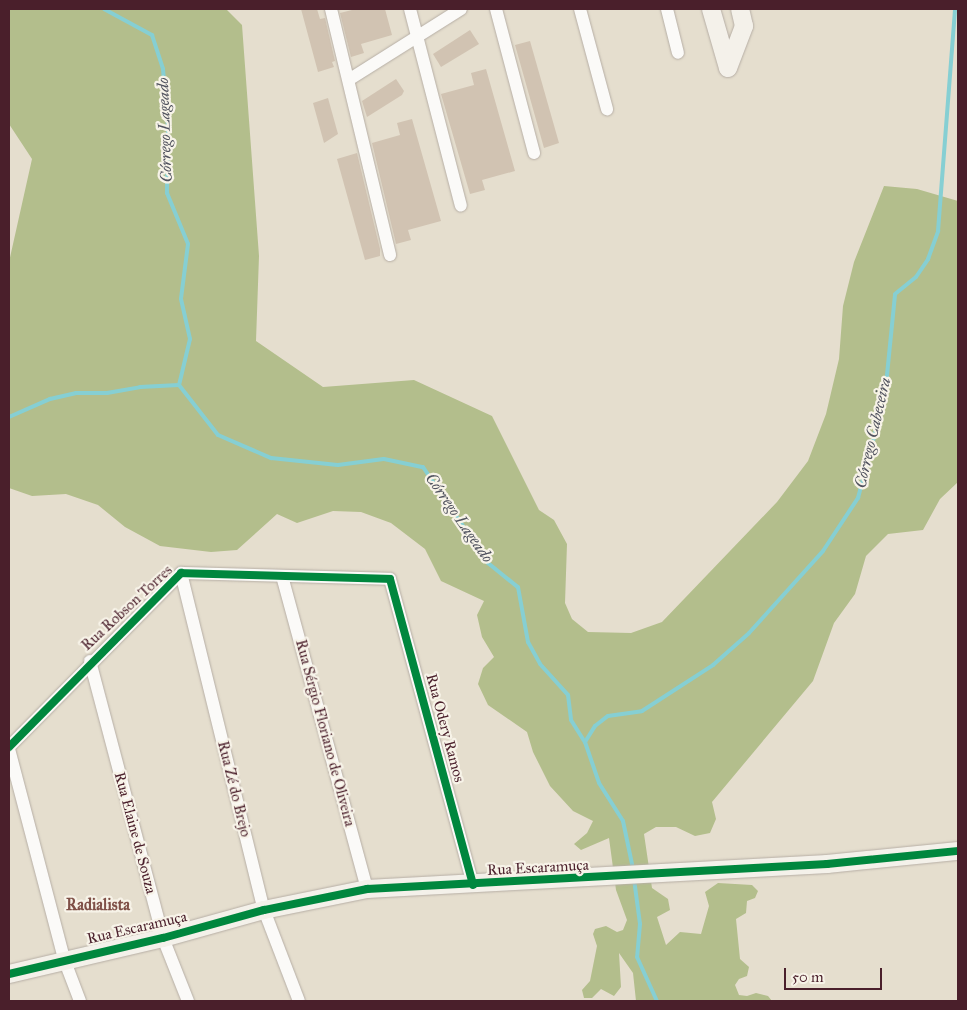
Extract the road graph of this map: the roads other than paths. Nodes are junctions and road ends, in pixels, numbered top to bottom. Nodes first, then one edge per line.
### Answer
1 (331, 9) edge
2 (410, 9) edge
3 (461, 9) edge
4 (496, 9) edge
5 (580, 9) edge
6 (667, 9) edge
7 (711, 9) edge
8 (740, 9) edge
9 (417, 37) junction
10 (678, 53) dead end
11 (350, 79) junction
12 (607, 109) dead end
13 (534, 153) dead end
14 (462, 206) dead end
15 (390, 255) dead end
16 (180, 573) junction
17 (282, 576) junction
18 (390, 579) joint
19 (90, 661) junction
20 (9, 748) edge
21 (958, 851) edge
22 (473, 885) junction
23 (367, 889) junction
24 (264, 910) junction
25 (163, 938) junction
26 (64, 960) junction
27 (9, 974) edge
28 (80, 1001) edge
29 (188, 1001) edge
30 (299, 1001) edge

1 - 11 street
2 - 9 street
3 - 9 street
4 - 13 street
5 - 12 street
6 - 10 street
7 - 8 street
9 - 11 street
9 - 14 street
11 - 15 street
16 - 17 street, Rua Robson Torres
16 - 19 street, Rua Robson Torres
16 - 24 street, Rua Zé do Brejo
17 - 18 street, Rua Robson Torres
17 - 23 street, Rua Sérgio Floriano de Oliveira
18 - 22 street, Rua Odery Ramos
19 - 20 street, Rua Robson Torres
19 - 25 street, Rua Elaine de Souza
20 - 26 street
21 - 22 street, Rua Escaramuça
22 - 23 street, Rua Escaramuça
23 - 24 street, Rua Escaramuça
24 - 25 street, Rua Escaramuça
24 - 30 street, Rua Zé do Brejo
25 - 26 street, Rua Escaramuça
25 - 29 street, Rua Elaine de Souza
26 - 27 street, Rua Escaramuça
26 - 28 street

